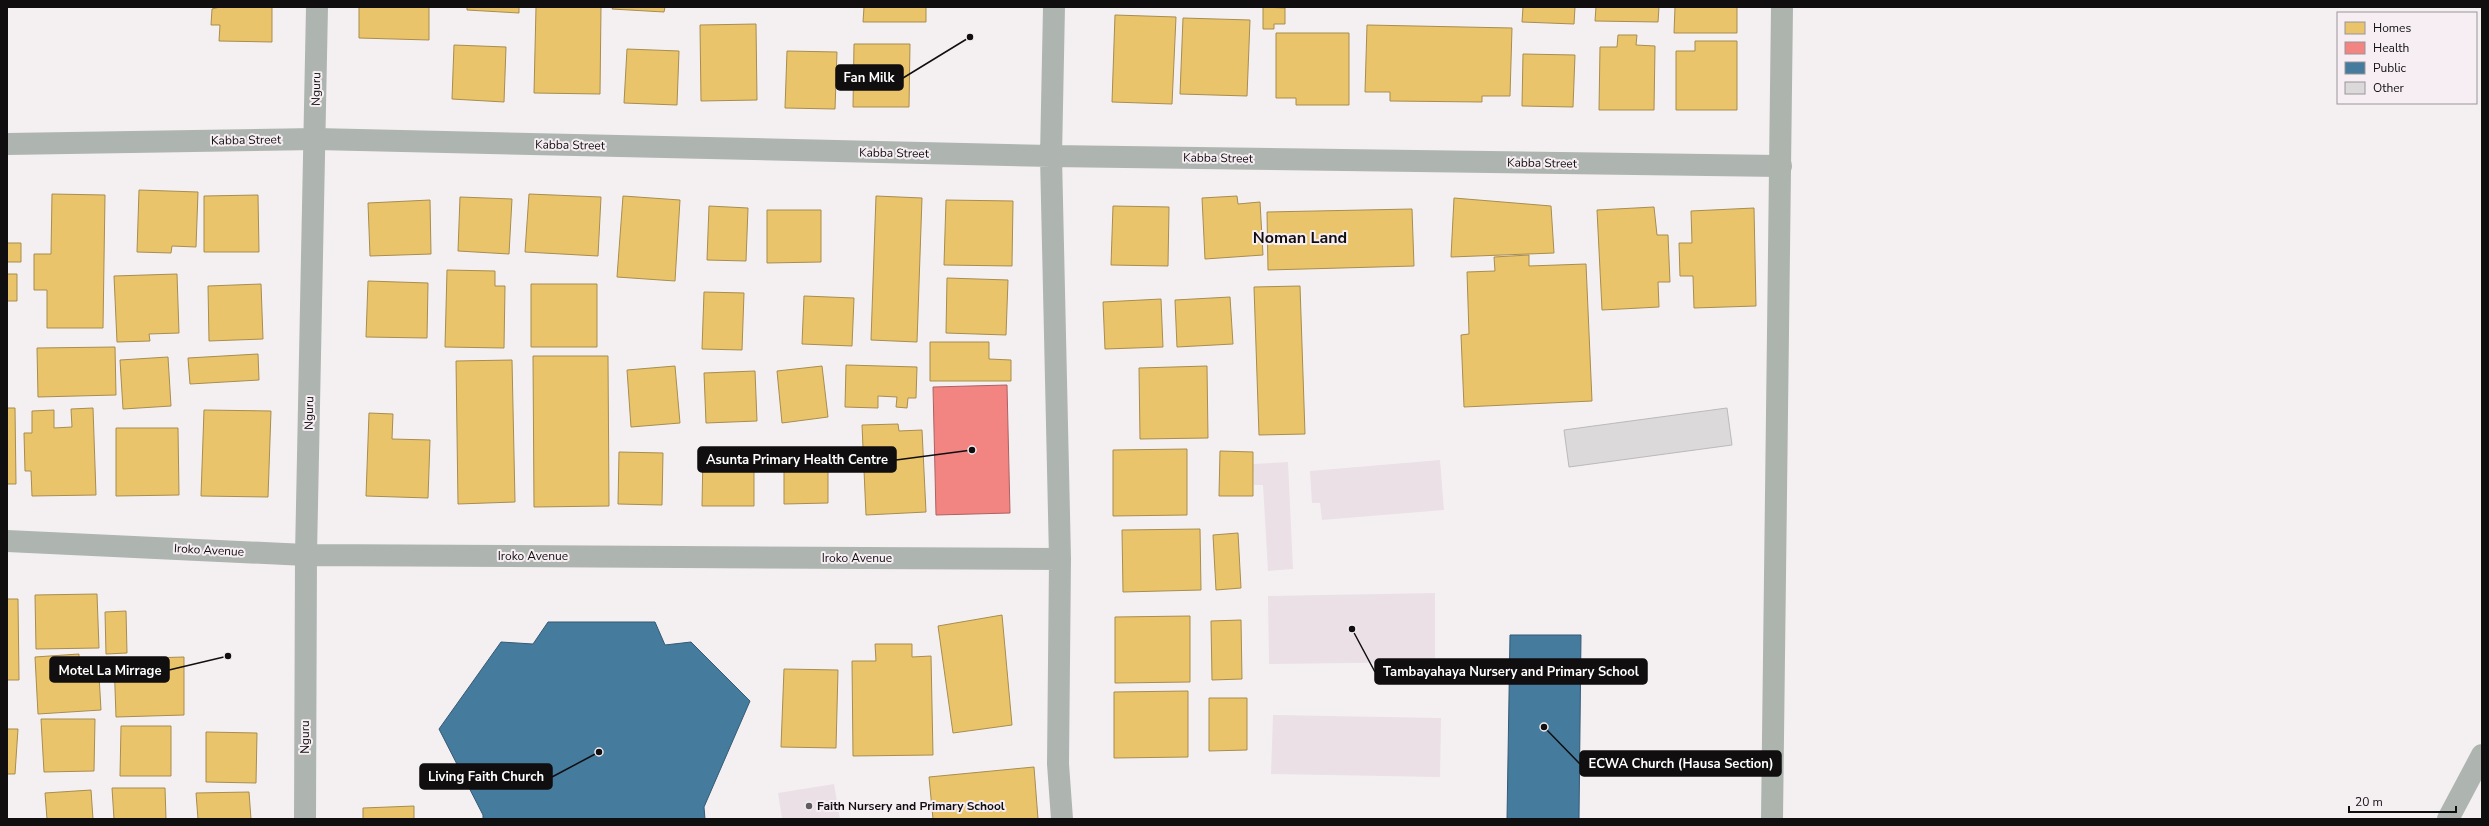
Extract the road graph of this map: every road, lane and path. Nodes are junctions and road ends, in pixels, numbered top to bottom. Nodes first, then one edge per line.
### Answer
1 (317, 7) edge
2 (1054, 7) edge
3 (1782, 7) edge
4 (316, 138) junction
5 (7, 144) edge
6 (1051, 156) junction
7 (1781, 166) junction
8 (7, 542) edge
9 (306, 555) junction
10 (1060, 559) junction
11 (2482, 755) edge
12 (305, 819) edge
13 (1062, 819) edge
14 (1772, 819) edge
15 (2448, 819) edge

1 - 4 street, Nguru
2 - 6 street
3 - 7 main road
4 - 5 street, Kabba Street
4 - 6 street, Kabba Street
4 - 9 street, Nguru
6 - 7 street, Kabba Street
6 - 10 street
7 - 14 main road
8 - 9 street, Iroko Avenue
9 - 10 street, Iroko Avenue
9 - 12 street, Nguru
10 - 13 street
11 - 15 street

